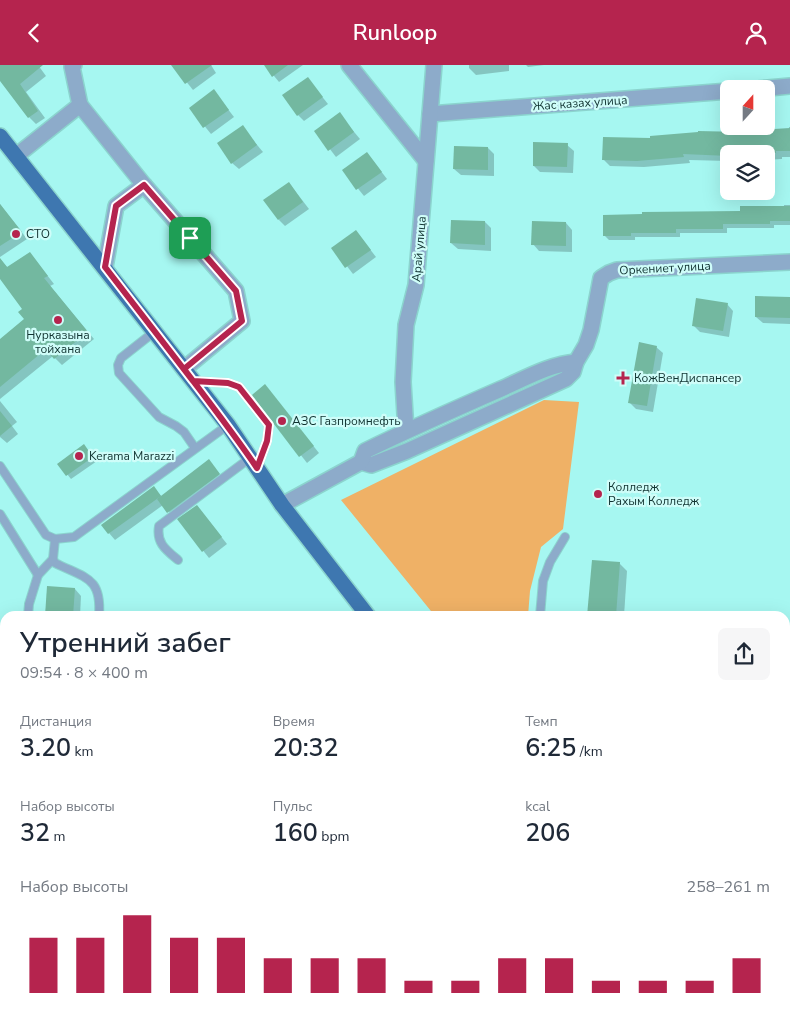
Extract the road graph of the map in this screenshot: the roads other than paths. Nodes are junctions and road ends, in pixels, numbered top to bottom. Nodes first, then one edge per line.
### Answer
1 (74, 65) edge
2 (350, 65) edge
3 (434, 65) edge
4 (790, 86) edge
5 (775, 87) edge
6 (720, 92) edge
7 (80, 105) junction
8 (430, 115) junction
9 (0, 136) edge
10 (16, 156) junction
11 (426, 161) junction
12 (144, 185) junction
13 (790, 262) edge
14 (105, 267) junction
15 (154, 332) junction
16 (576, 362) junction
17 (188, 375) junction
18 (228, 425) junction
19 (406, 431) junction
20 (195, 448) junction
21 (361, 462) junction
22 (253, 463) junction
23 (0, 466) edge
24 (282, 505) junction
25 (0, 514) edge
26 (565, 537) dead end
27 (55, 539) junction
28 (53, 559) junction
29 (178, 560) dead end
30 (38, 575) junction
31 (28, 611) edge
32 (99, 611) edge
33 (364, 611) edge
34 (540, 611) edge

1 - 7 street
2 - 11 street
3 - 8 street, Арай улица
4 - 5 street
6 - 8 street, Жас казах улица
7 - 10 street
7 - 12 street
8 - 11 street, Арай улица
9 - 10 main road
10 - 14 main road
11 - 19 street, Арай улица
12 - 14 street
12 - 17 street
13 - 16 street, Оркениет улица
14 - 15 main road
15 - 17 main road
15 - 20 lane
16 - 19 street, Оркениет улица
16 - 21 street, Оркениет улица
17 - 18 main road
17 - 22 lane
18 - 20 lane
18 - 22 main road
19 - 21 street, Оркениет улица
20 - 27 lane
21 - 24 street, Оркениет улица
22 - 24 main road
22 - 29 lane
23 - 27 lane
24 - 33 main road
25 - 30 lane
26 - 34 lane
27 - 28 lane
28 - 30 lane
28 - 32 lane
30 - 31 lane

